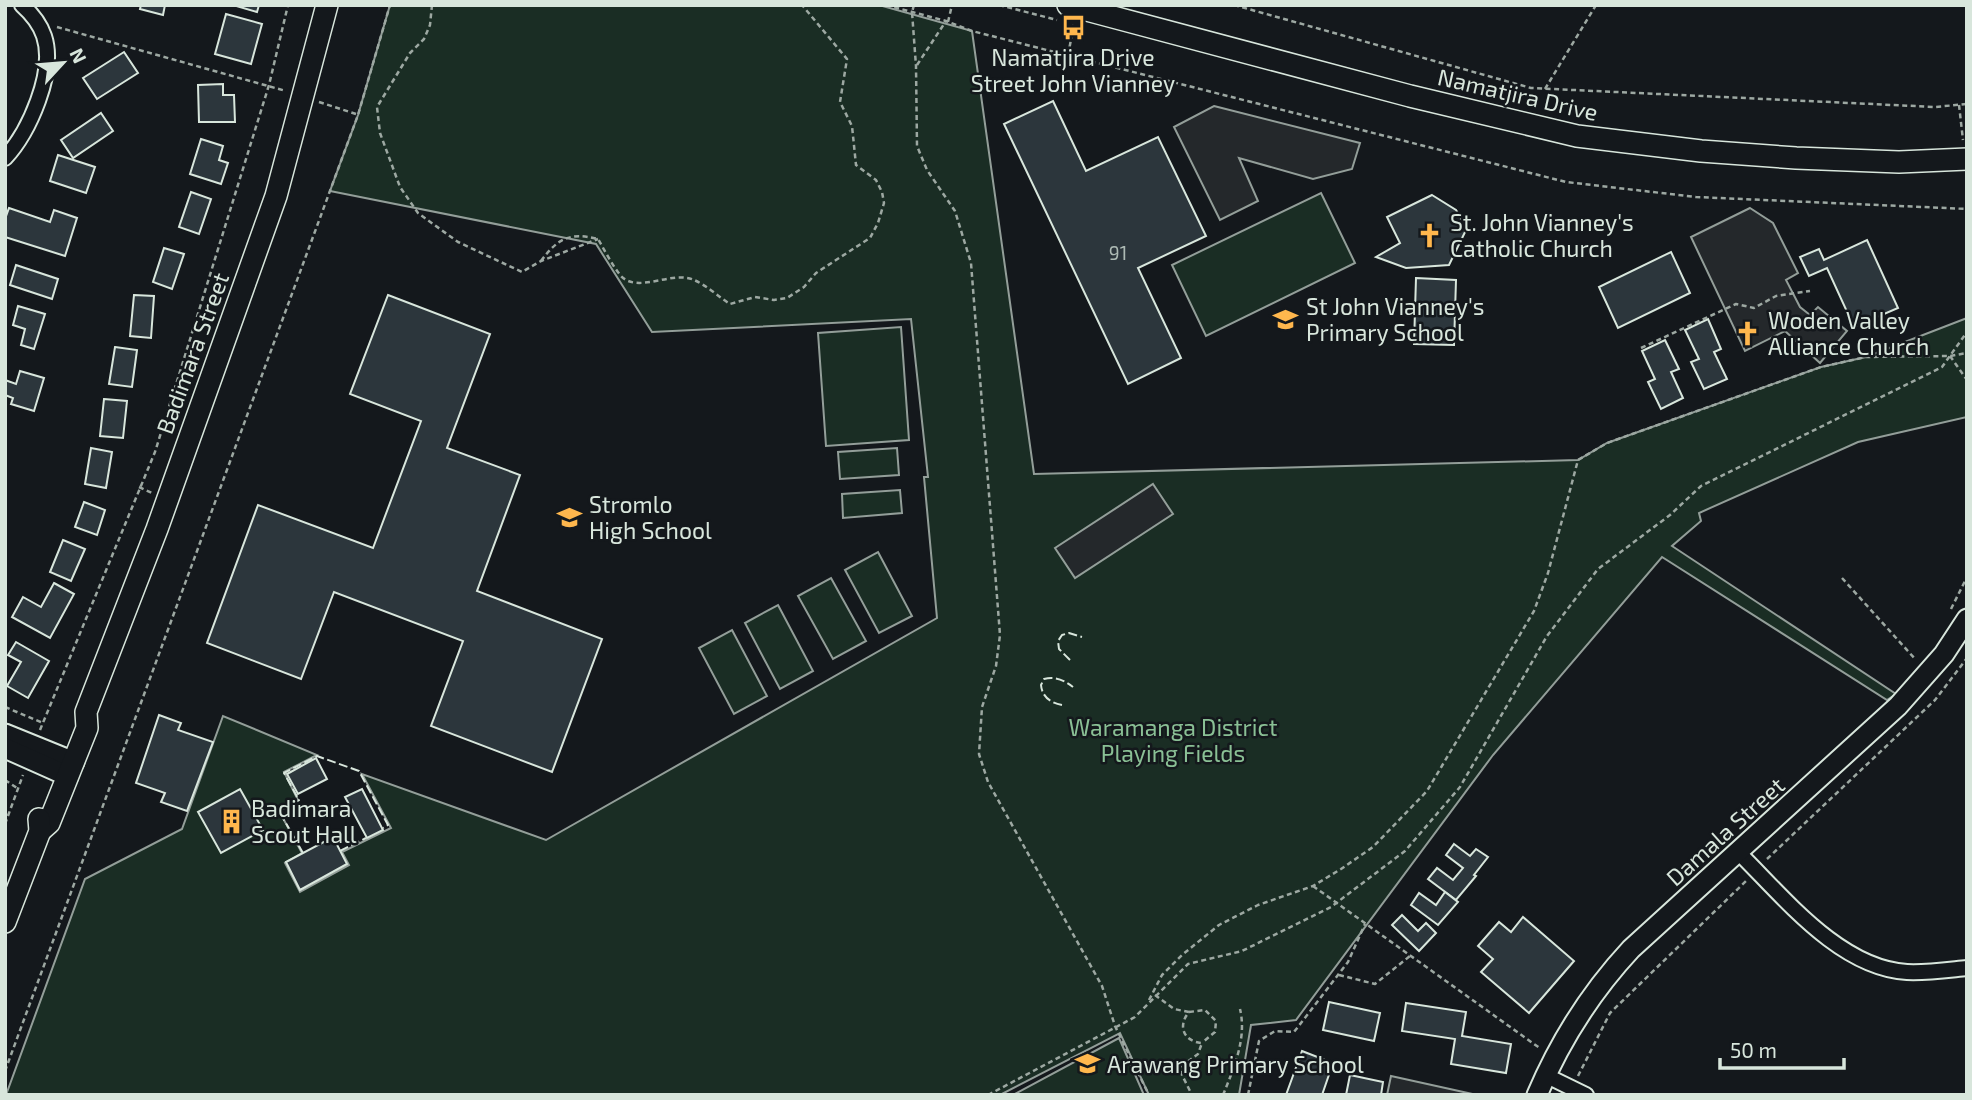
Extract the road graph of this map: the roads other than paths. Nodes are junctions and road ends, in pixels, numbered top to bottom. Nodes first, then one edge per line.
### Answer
1 (22, 5) edge
2 (327, 5) edge
3 (1069, 11) edge
4 (5, 158) edge
5 (1967, 159) edge
6 (1967, 619) edge
7 (5, 734) edge
8 (5, 748) edge
9 (65, 767) junction
10 (1738, 852) junction
11 (5, 922) edge
12 (1967, 968) edge
13 (1545, 1075) junction
14 (1537, 1095) edge
15 (1586, 1095) edge

1 - 4 street
2 - 9 main road, Badimara Street
3 - 5 main road, Namatjira Drive
6 - 10 street, Damala Street
7 - 9 street
8 - 9 street
9 - 11 main road, Badimara Street
10 - 12 street
10 - 13 street, Damala Street
13 - 14 street, Damala Street
13 - 15 street

